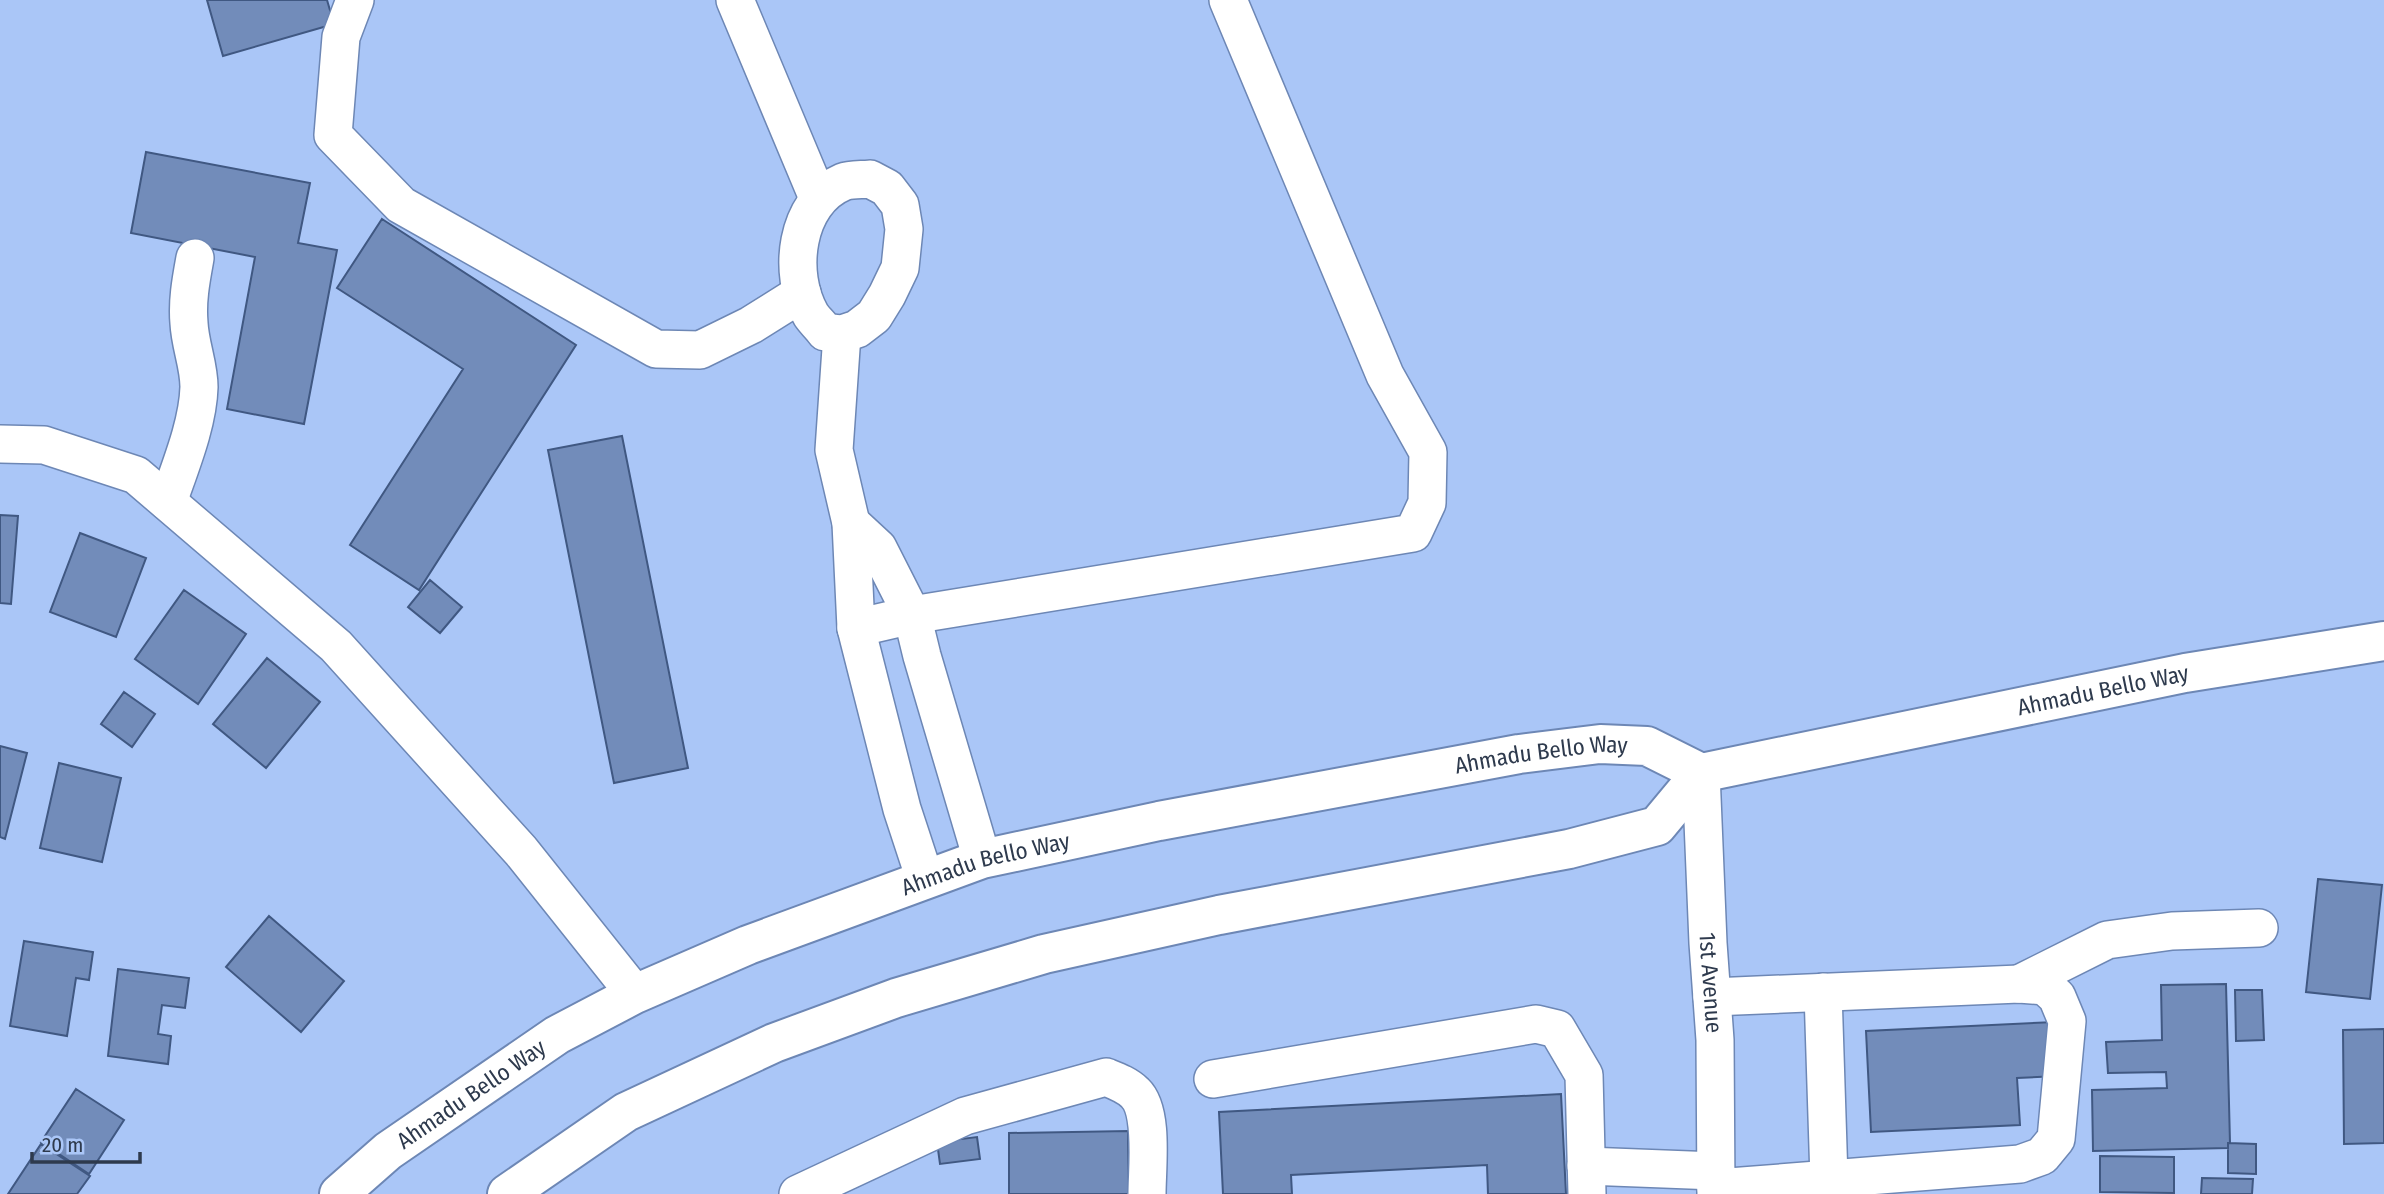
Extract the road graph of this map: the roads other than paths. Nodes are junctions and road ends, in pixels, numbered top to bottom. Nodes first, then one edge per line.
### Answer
1 (355, 0) edge
2 (735, 0) edge
3 (1227, 0) edge
4 (818, 198) junction
5 (195, 258) dead end
6 (802, 293) junction
7 (842, 334) junction
8 (0, 444) edge
9 (168, 502) junction
10 (851, 523) junction
11 (912, 615) junction
12 (856, 628) junction
13 (2384, 641) edge
14 (1701, 773) junction
15 (982, 859) junction
16 (925, 879) junction
17 (2259, 928) dead end
18 (2019, 984) junction
19 (1824, 992) junction
20 (635, 994) junction
21 (1712, 997) junction
22 (1213, 1079) dead end
23 (1586, 1180) edge
24 (1829, 1180) junction
25 (1716, 1185) edge
26 (339, 1194) edge
27 (507, 1194) edge
28 (798, 1194) edge
29 (1147, 1194) edge

1 - 6 street
2 - 4 street
3 - 11 street
4 - 6 street
4 - 7 street
5 - 9 street
6 - 7 street
7 - 10 street
8 - 9 street
9 - 20 street
10 - 11 street
10 - 12 street
11 - 12 street
11 - 15 street
12 - 16 street
13 - 14 main road, Ahmadu Bello Way
14 - 15 main road, Ahmadu Bello Way
14 - 21 street, 1st Avenue
14 - 27 main road
15 - 16 main road, Ahmadu Bello Way
16 - 20 main road, Ahmadu Bello Way
17 - 18 street
18 - 19 street
18 - 24 street
19 - 21 street
19 - 24 street
20 - 26 main road, Ahmadu Bello Way
21 - 25 street, 1st Avenue
22 - 23 street
23 - 25 street
24 - 25 street
28 - 29 street

